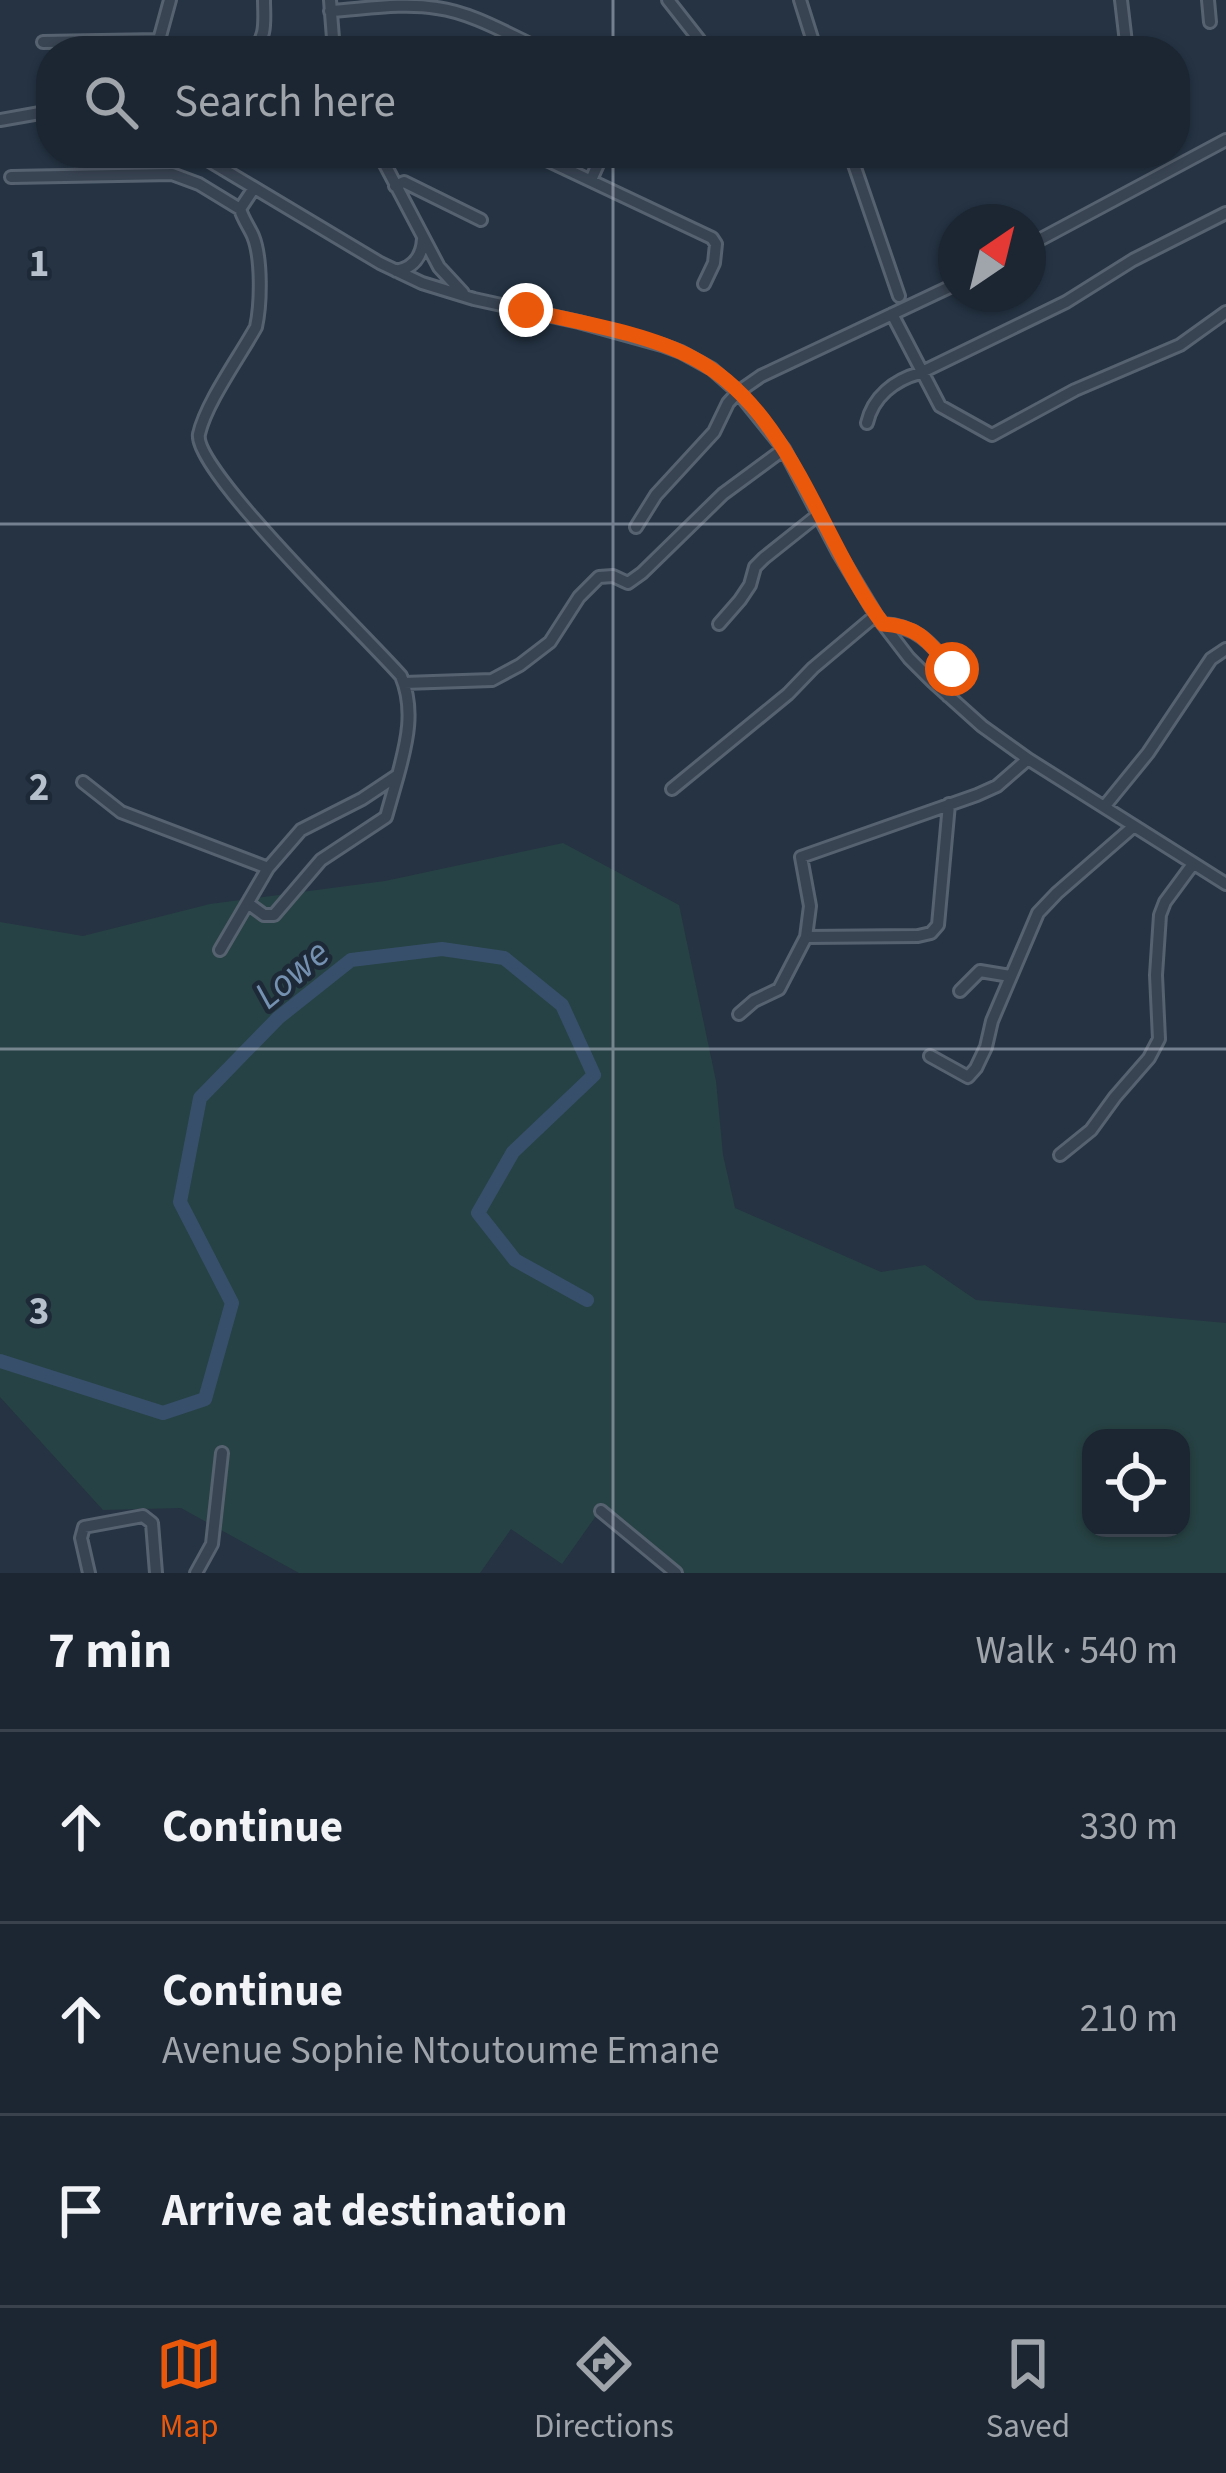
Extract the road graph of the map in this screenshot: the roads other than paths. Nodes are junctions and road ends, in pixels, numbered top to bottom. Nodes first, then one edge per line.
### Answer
1 (170, 0) edge
2 (264, 0) edge
3 (668, 0) edge
4 (800, 0) edge
5 (1121, 0) edge
6 (1208, 0) edge
7 (330, 6) edge
8 (1210, 22) dead end
9 (160, 36) edge
10 (262, 36) edge
11 (333, 36) edge
12 (511, 36) edge
13 (696, 36) edge
14 (811, 36) edge
15 (1125, 36) edge
16 (36, 114) edge
17 (0, 120) edge
18 (1226, 140) edge
19 (1190, 159) edge
20 (221, 168) edge
21 (386, 168) edge
22 (564, 168) edge
23 (596, 168) edge
24 (855, 168) edge
25 (1173, 168) edge
26 (11, 177) dead end
27 (590, 180) junction
28 (395, 186) junction
29 (254, 188) junction
30 (240, 209) junction
31 (1226, 213) edge
32 (481, 220) dead end
33 (423, 235) junction
34 (1046, 235) edge
35 (440, 267) junction
36 (396, 271) junction
37 (704, 284) dead end
38 (431, 286) junction
39 (938, 293) edge
40 (898, 296) junction
41 (474, 299) junction
42 (915, 304) junction
43 (1226, 312) edge
44 (893, 314) junction
45 (920, 373) junction
46 (738, 392) junction
47 (867, 423) dead end
48 (784, 449) junction
49 (818, 515) junction
50 (636, 526) dead end
51 (879, 620) junction
52 (719, 624) dead end
53 (1226, 649) edge
54 (404, 683) junction
55 (948, 696) junction
56 (1028, 758) junction
57 (398, 775) junction
58 (83, 782) dead end
59 (673, 789) dead end
60 (950, 804) junction
61 (1104, 807) junction
62 (1134, 826) junction
63 (1193, 864) junction
64 (268, 868) junction
65 (1226, 884) edge
66 (249, 904) junction
67 (806, 937) junction
68 (220, 950) dead end
69 (1010, 976) junction
70 (960, 992) dead end
71 (739, 1014) dead end
72 (930, 1056) dead end
73 (1060, 1155) dead end
74 (222, 1453) dead end
75 (601, 1511) dead end
76 (89, 1573) edge
77 (157, 1573) edge
78 (196, 1573) edge
79 (676, 1573) edge

1 - 9 street
2 - 10 street
3 - 13 street
4 - 14 street
5 - 15 street
6 - 8 street
7 - 11 street
7 - 12 street
16 - 17 street
18 - 19 street
20 - 29 street
21 - 28 street
22 - 27 street
23 - 27 street
24 - 40 street
25 - 34 street
26 - 30 street
27 - 37 street
28 - 32 street
28 - 33 street
29 - 30 street
29 - 36 street
30 - 54 street
31 - 45 street
33 - 35 street
33 - 36 street
35 - 38 street
35 - 41 street
36 - 38 street
38 - 41 street
39 - 42 street
40 - 42 street
40 - 44 street
41 - 46 street
42 - 44 street
43 - 45 street
44 - 45 street
44 - 46 street
45 - 47 street
46 - 48 street
46 - 50 street
48 - 49 street
48 - 54 street
49 - 51 street
49 - 52 street
51 - 55 street
51 - 55 street
51 - 59 street
53 - 61 street
54 - 57 street
55 - 56 street
56 - 60 street
56 - 61 street
57 - 64 street
57 - 66 street
58 - 64 street
60 - 67 street
60 - 67 street
61 - 62 street
62 - 63 street
62 - 69 street
63 - 65 street
63 - 73 street
64 - 66 street
66 - 68 street
67 - 71 street
69 - 70 street
69 - 72 street
74 - 78 street
75 - 79 street
76 - 77 street

